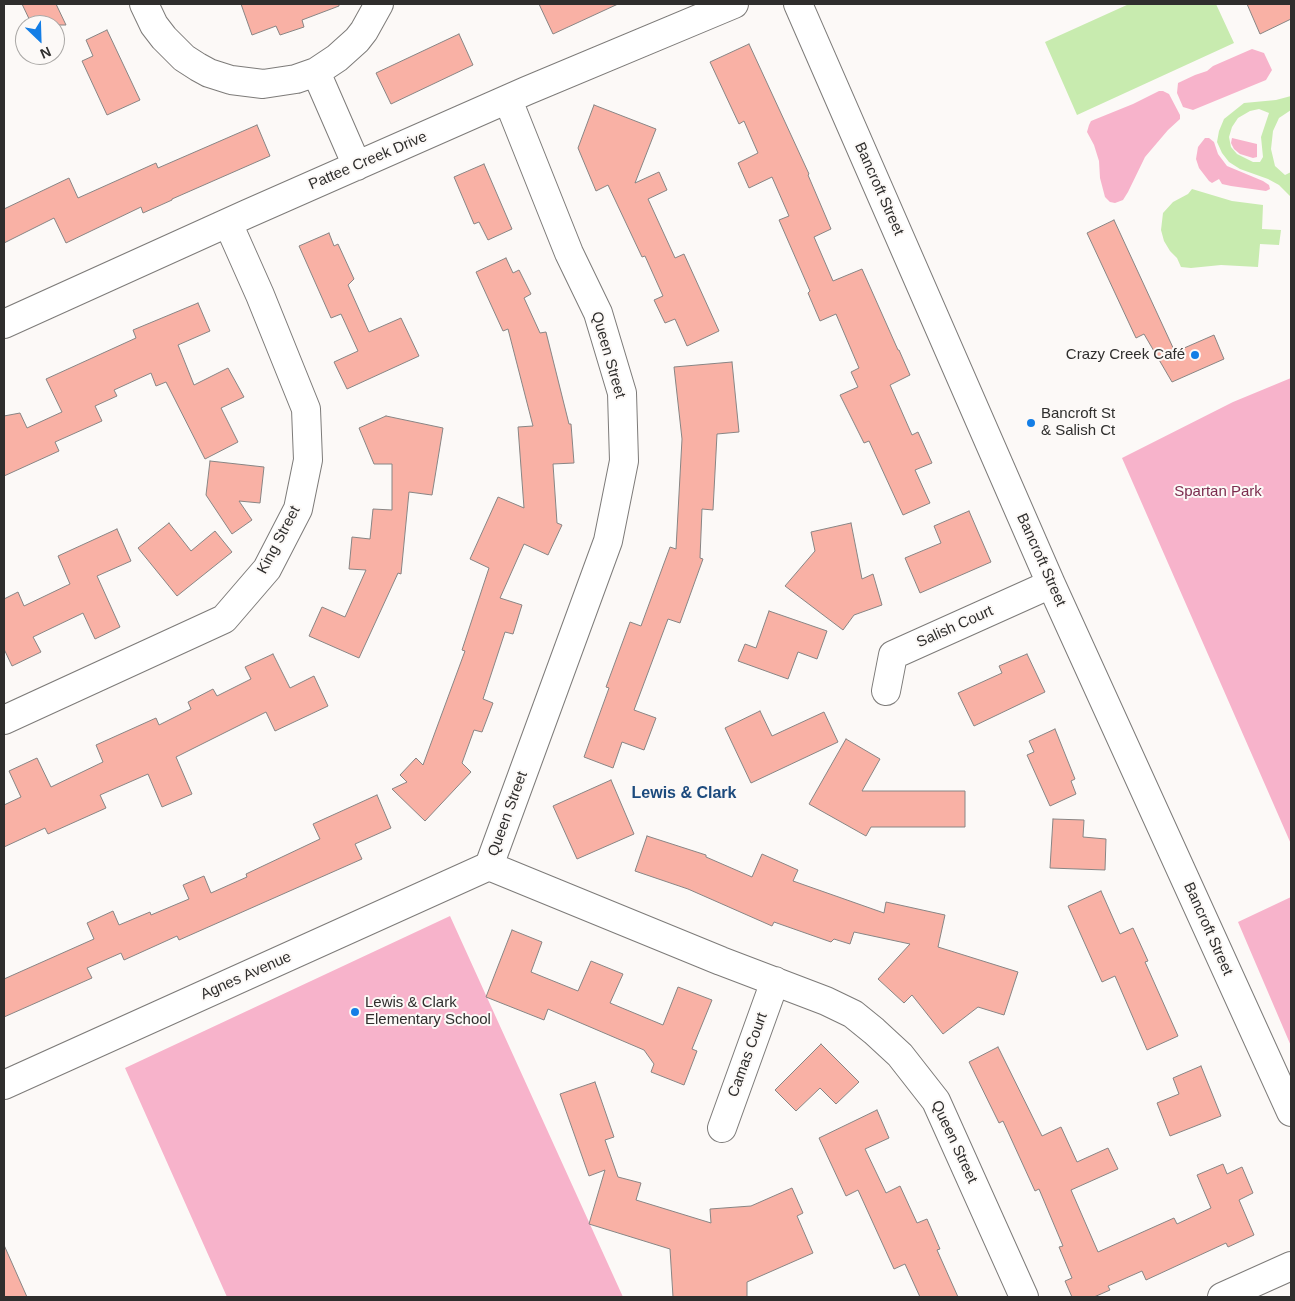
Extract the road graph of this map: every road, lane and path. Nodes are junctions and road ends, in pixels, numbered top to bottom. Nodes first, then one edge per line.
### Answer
1 (144, 4) edge
2 (379, 4) edge
3 (734, 4) edge
4 (798, 4) edge
5 (316, 72) junction
6 (508, 100) junction
7 (357, 166) junction
8 (228, 223) junction
9 (4, 324) edge
10 (1051, 584) junction
11 (886, 691) dead end
12 (4, 720) edge
13 (489, 866) junction
14 (775, 981) junction
15 (4, 1085) edge
16 (1291, 1112) edge
17 (722, 1128) dead end
18 (1291, 1266) edge
19 (1024, 1297) edge
20 (1222, 1297) edge

1 - 5 street
2 - 5 street
3 - 6 street, Pattee Creek Drive
4 - 10 street, Bancroft Street
5 - 7 street
6 - 7 street, Pattee Creek Drive
6 - 13 street, Queen Street
7 - 8 street, Pattee Creek Drive
8 - 9 street, Pattee Creek Drive
8 - 12 street, King Street
10 - 11 street, Salish Court
10 - 16 street, Bancroft Street
13 - 14 street, Queen Street
13 - 15 street, Agnes Avenue
14 - 17 street, Camas Court
14 - 19 street, Queen Street
18 - 20 street

